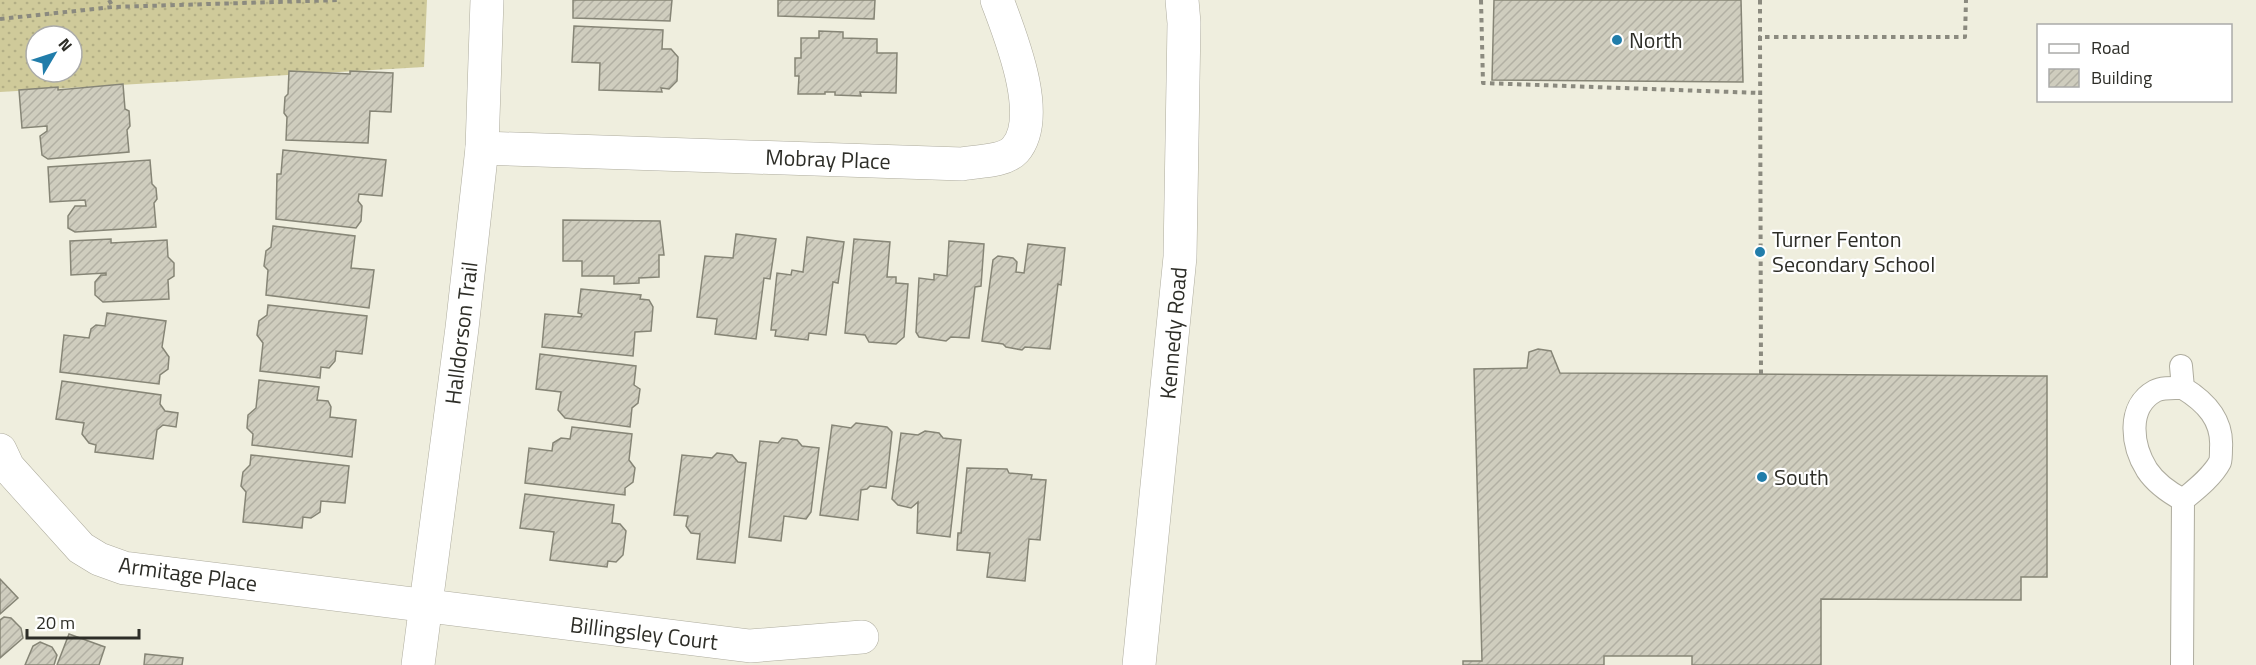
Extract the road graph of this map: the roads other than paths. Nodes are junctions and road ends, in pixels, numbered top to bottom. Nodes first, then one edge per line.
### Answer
1 (487, 0) edge
2 (997, 0) edge
3 (1182, 0) edge
4 (482, 148) junction
5 (0, 450) edge
6 (2183, 500) junction
7 (425, 606) junction
8 (862, 637) dead end
9 (418, 665) edge
10 (1139, 665) edge
11 (2181, 665) edge

1 - 4 street, Halldorson Trail
2 - 4 street, Mobray Place
3 - 10 street, Kennedy Road
4 - 7 street, Halldorson Trail
5 - 7 street, Armitage Place
6 - 6 lane
6 - 11 lane
7 - 8 street, Billingsley Court
7 - 9 street, Halldorson Trail

